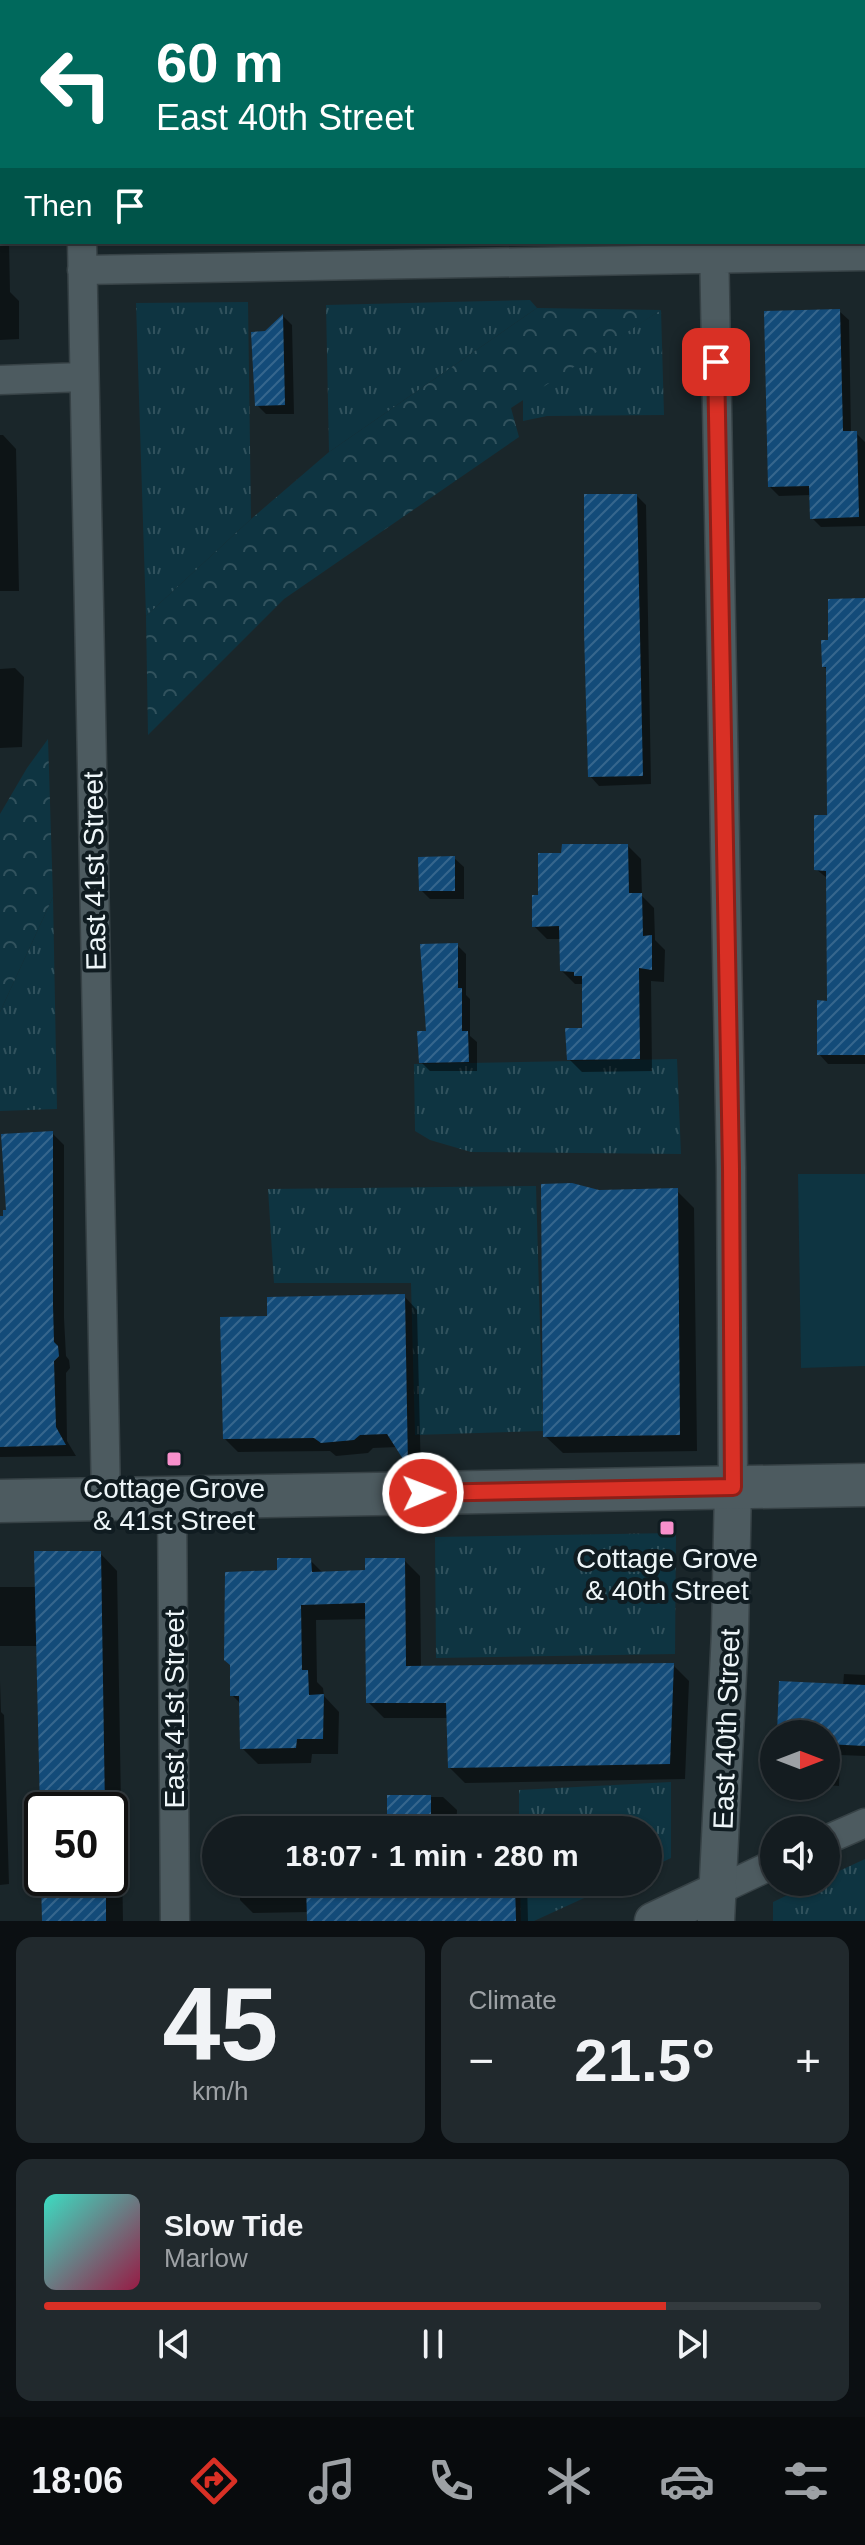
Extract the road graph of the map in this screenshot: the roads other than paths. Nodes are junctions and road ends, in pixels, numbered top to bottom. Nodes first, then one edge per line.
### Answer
1 (82, 244) edge
2 (714, 251) edge
3 (865, 256) edge
4 (82, 270) junction
5 (84, 377) junction
6 (0, 380) edge
7 (865, 1485) edge
8 (733, 1487) junction
9 (172, 1498) junction
10 (106, 1499) junction
11 (0, 1501) edge
12 (865, 1823) edge
13 (840, 1834) edge
14 (760, 1874) edge
15 (718, 1905) edge
16 (175, 1921) edge
17 (653, 1921) edge

1 - 4 street, East 41st Street
2 - 3 street
2 - 4 street
2 - 8 street, East 40th Street
4 - 5 street, East 41st Street
5 - 6 street
5 - 10 street, East 41st Street
7 - 8 main road
8 - 9 main road
8 - 15 street, East 40th Street
9 - 10 main road
9 - 16 street, East 41st Street
10 - 11 main road
12 - 13 street
14 - 15 street
15 - 17 street

